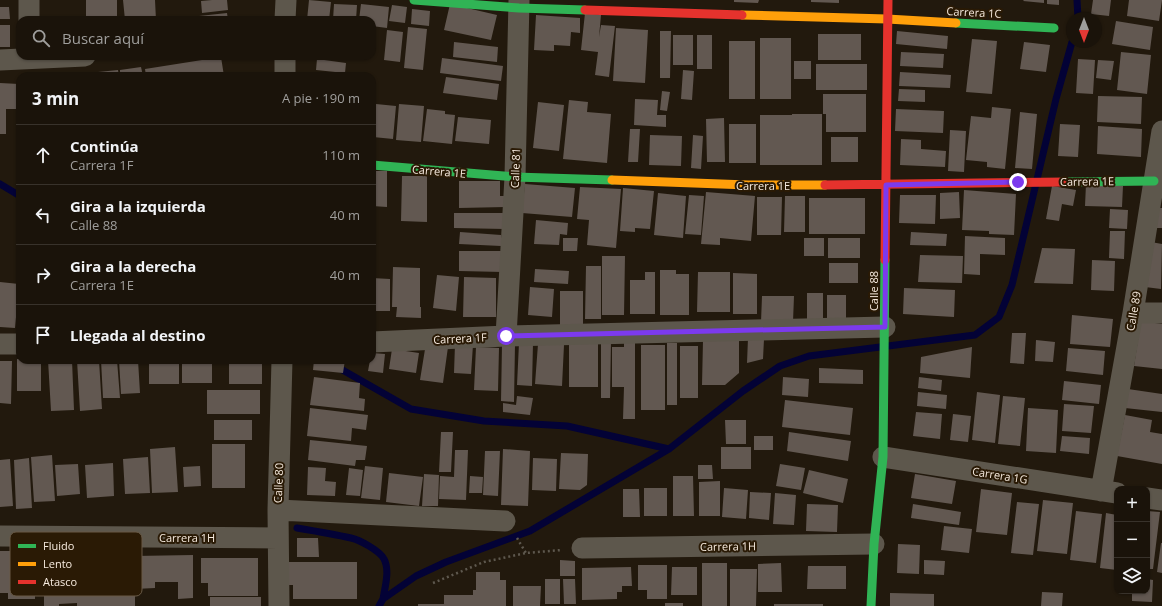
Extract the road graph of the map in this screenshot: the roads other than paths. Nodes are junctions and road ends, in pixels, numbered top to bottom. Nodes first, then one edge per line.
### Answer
1 (29, 0) edge
2 (286, 0) edge
3 (414, 0) edge
4 (888, 0) edge
5 (519, 4) edge
6 (29, 16) edge
7 (286, 16) edge
8 (887, 19) junction
9 (1054, 28) dead end
10 (16, 59) edge
11 (0, 60) edge
12 (285, 60) edge
13 (285, 72) edge
14 (1162, 131) edge
15 (376, 165) edge
16 (1158, 167) edge
17 (515, 177) junction
18 (886, 185) junction
19 (1133, 313) junction
20 (1162, 313) edge
21 (885, 332) junction
22 (506, 336) junction
23 (376, 342) edge
24 (0, 344) edge
25 (16, 344) edge
26 (282, 364) edge
27 (883, 457) junction
28 (1109, 492) edge
29 (1150, 498) edge
30 (1162, 500) edge
31 (278, 510) junction
32 (505, 521) dead end
33 (0, 536) edge
34 (10, 536) edge
35 (142, 537) edge
36 (278, 538) junction
37 (874, 544) junction
38 (582, 548) road end
39 (279, 606) edge
40 (871, 606) edge

1 - 6 street
2 - 7 street
3 - 5 street, Carrera 1C
4 - 8 street, Calle 88
5 - 8 street, Carrera 1C
5 - 17 street, Calle 81
8 - 9 street, Carrera 1C
8 - 18 street, Calle 88
10 - 11 street
12 - 13 street
14 - 16 street, Calle 89
15 - 17 street, Carrera 1E
16 - 18 street, Carrera 1E
16 - 19 street, Calle 89
17 - 18 street, Carrera 1E
17 - 22 street, Calle 81
18 - 21 street, Calle 88
19 - 20 street
19 - 28 street, Calle 89
21 - 22 street, Carrera 1F
21 - 27 street, Calle 88
22 - 23 street, Carrera 1F
24 - 25 street
26 - 31 street, Calle 80
27 - 28 street, Carrera 1G
27 - 37 street, Calle 88
29 - 30 street
31 - 32 street
31 - 36 street, Calle 80
33 - 34 street, Carrera 1H
35 - 36 street, Carrera 1H
36 - 39 street, Calle 80
37 - 38 street, Carrera 1H
37 - 40 street, Calle 88

